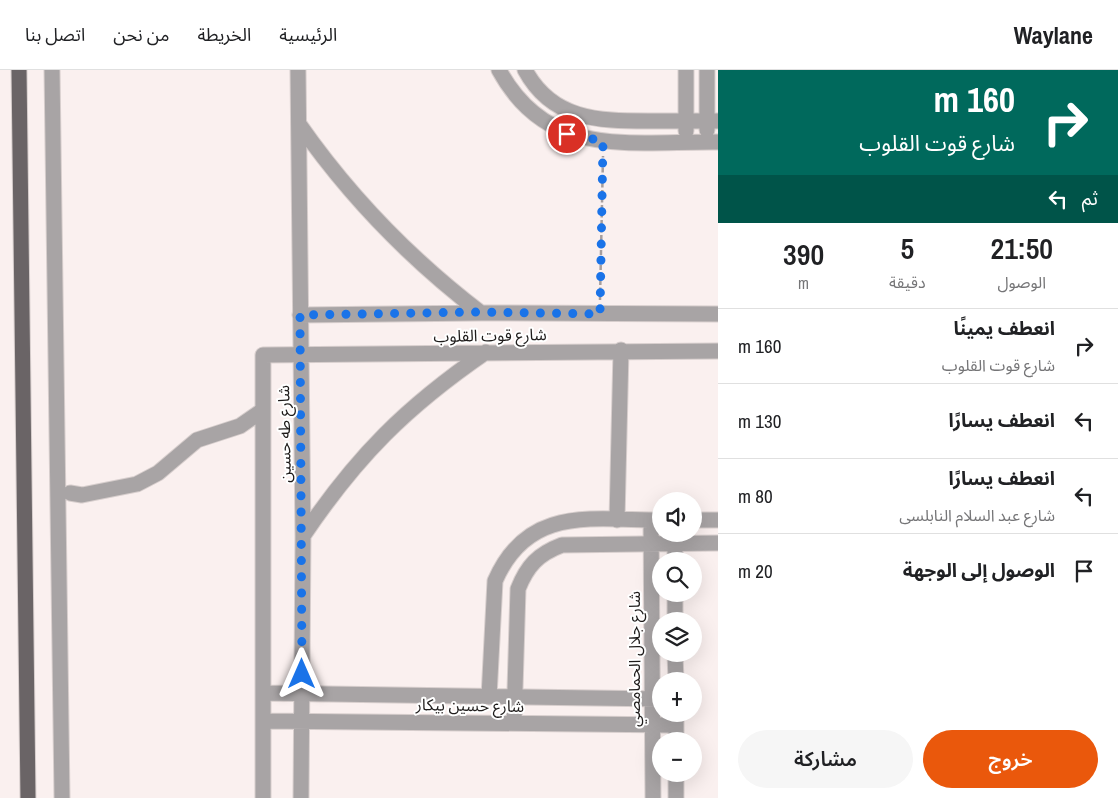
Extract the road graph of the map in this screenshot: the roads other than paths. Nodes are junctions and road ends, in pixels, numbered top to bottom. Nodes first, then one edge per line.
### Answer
1 (19, 70) edge
2 (52, 70) edge
3 (298, 70) edge
4 (499, 70) edge
5 (525, 70) edge
6 (686, 70) edge
7 (707, 70) edge
8 (686, 121) junction
9 (712, 121) edge
10 (299, 124) junction
11 (686, 141) junction
12 (712, 142) edge
13 (480, 312) junction
14 (718, 314) edge
15 (300, 315) junction
16 (621, 350) junction
17 (718, 351) edge
18 (486, 352) junction
19 (300, 354) junction
20 (262, 355) joint
21 (263, 410) junction
22 (70, 493) dead end
23 (617, 520) junction
24 (652, 520) edge
25 (702, 520) edge
26 (718, 520) edge
27 (303, 536) junction
28 (652, 538) edge
29 (657, 542) edge
30 (702, 542) edge
31 (651, 543) junction
32 (718, 543) edge
33 (502, 565) junction
34 (524, 574) junction
35 (656, 672) edge
36 (263, 693) junction
37 (302, 694) junction
38 (489, 696) junction
39 (514, 697) junction
40 (652, 699) edge
41 (263, 721) junction
42 (302, 721) junction
43 (662, 722) edge
44 (514, 723) junction
45 (652, 724) junction
46 (676, 782) edge
47 (28, 798) edge
48 (62, 798) edge
49 (263, 798) edge
50 (301, 798) edge
51 (653, 798) edge
52 (676, 798) edge

1 - 47 main road
2 - 48 street
3 - 10 street, شارع طه حسين
4 - 11 street
5 - 8 street
6 - 8 street
7 - 9 street
8 - 9 street
8 - 11 street
9 - 12 street
10 - 13 street
10 - 15 street, شارع طه حسين
11 - 12 street
13 - 14 street, شارع قوت القلوب
13 - 15 street, شارع قوت القلوب
15 - 19 street, شارع طه حسين
16 - 17 street, شارع قوت القلوب
16 - 18 street, شارع قوت القلوب
16 - 23 street
18 - 19 street, شارع قوت القلوب
18 - 27 street
19 - 20 street, شارع قوت القلوب
19 - 27 street, شارع طه حسين
20 - 21 street, شارع طه حسين
21 - 22 street
21 - 36 street, شارع طه حسين
23 - 24 street
23 - 33 street
25 - 26 street
27 - 37 street, شارع طه حسين
28 - 31 street, شارع جلال الحمامصي
29 - 31 street
30 - 32 street
31 - 34 street
31 - 35 street, شارع جلال الحمامصي
33 - 34 street
33 - 38 street
34 - 39 street
36 - 37 street, شارع حسين بيكار
36 - 41 street, شارع طه حسين
37 - 38 street, شارع حسين بيكار
37 - 42 street, شارع طه حسين
38 - 39 street, شارع حسين بيكار
39 - 40 street, شارع حسين بيكار
39 - 44 street
41 - 42 street, شارع حسين بيكار
41 - 49 street, شارع طه حسين
42 - 44 street, شارع حسين بيكار
42 - 50 street, شارع طه حسين
43 - 45 street, شارع حسين بيكار
44 - 45 street, شارع حسين بيكار
45 - 51 street, شارع جلال الحمامصي
46 - 52 street

